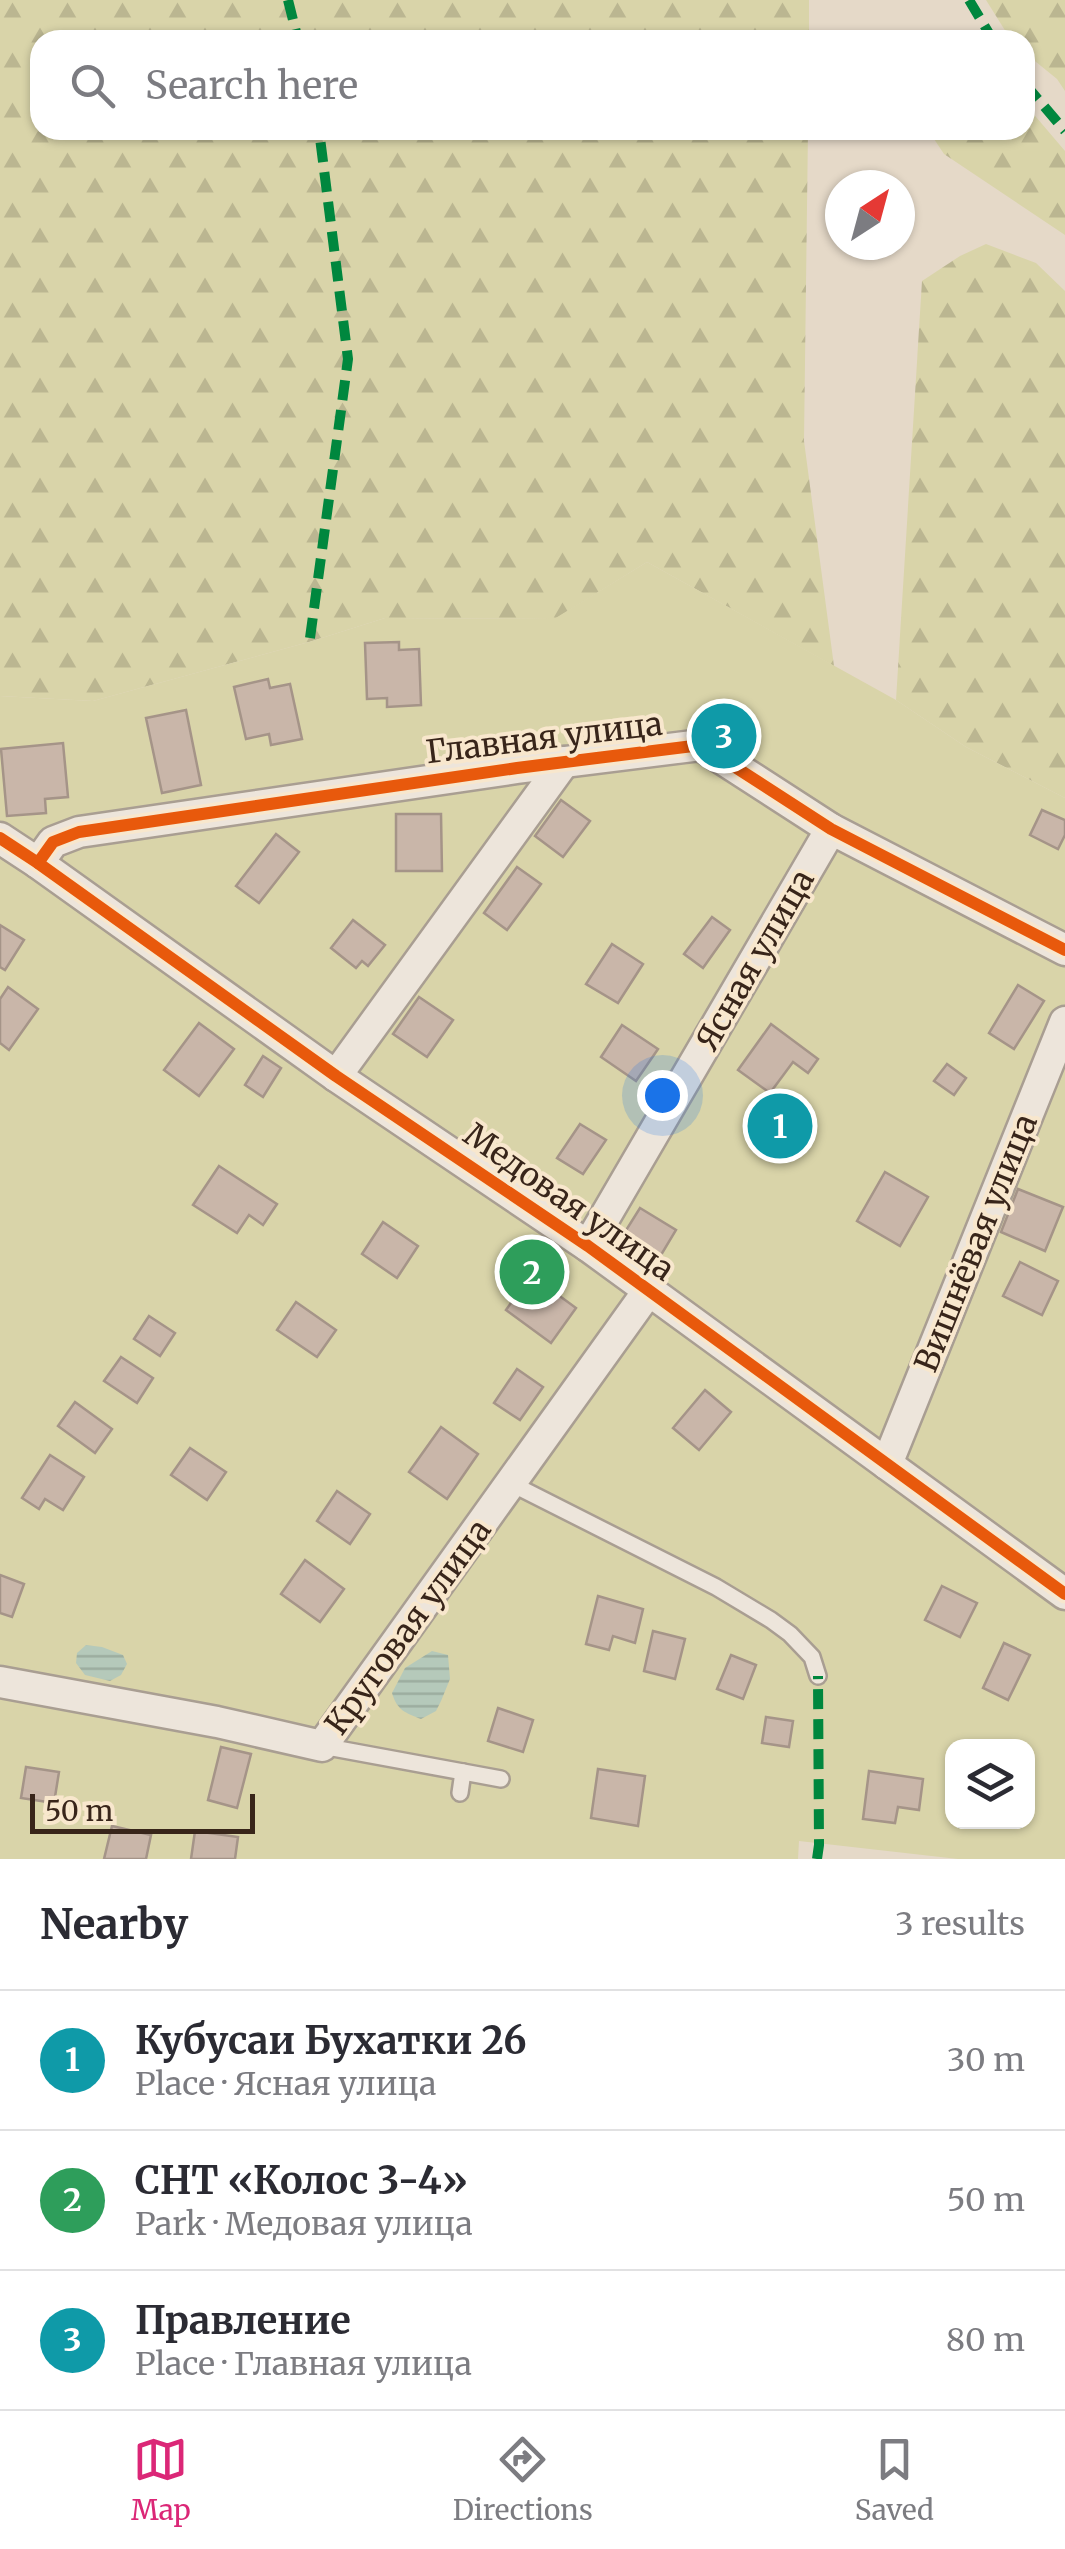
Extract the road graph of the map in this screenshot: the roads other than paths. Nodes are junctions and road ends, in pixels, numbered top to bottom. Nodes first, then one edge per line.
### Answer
1 (564, 762) junction
2 (832, 829) junction
3 (0, 838) edge
4 (38, 863) junction
5 (1065, 950) edge
6 (1065, 1022) edge
7 (336, 1076) junction
8 (588, 1246) junction
9 (649, 1290) junction
10 (886, 1464) junction
11 (512, 1484) junction
12 (1065, 1594) edge
13 (818, 1676) dead end
14 (0, 1682) edge
15 (322, 1746) junction
16 (463, 1772) junction
17 (501, 1779) dead end
18 (460, 1794) dead end

1 - 2 street, Главная улица
1 - 4 street, Главная улица
1 - 7 street
2 - 5 street, Главная улица
2 - 8 street, Ясная улица
3 - 4 street
4 - 7 street, Медовая улица
6 - 10 street, Вишнёвая улица
7 - 8 street, Медовая улица
8 - 9 street, Медовая улица
9 - 10 street, Медовая улица
9 - 11 street, Круговая улица
10 - 12 street, Медовая улица
11 - 13 lane
11 - 15 street, Круговая улица
14 - 15 street, Круговая улица
15 - 16 lane
16 - 17 lane
16 - 18 lane

